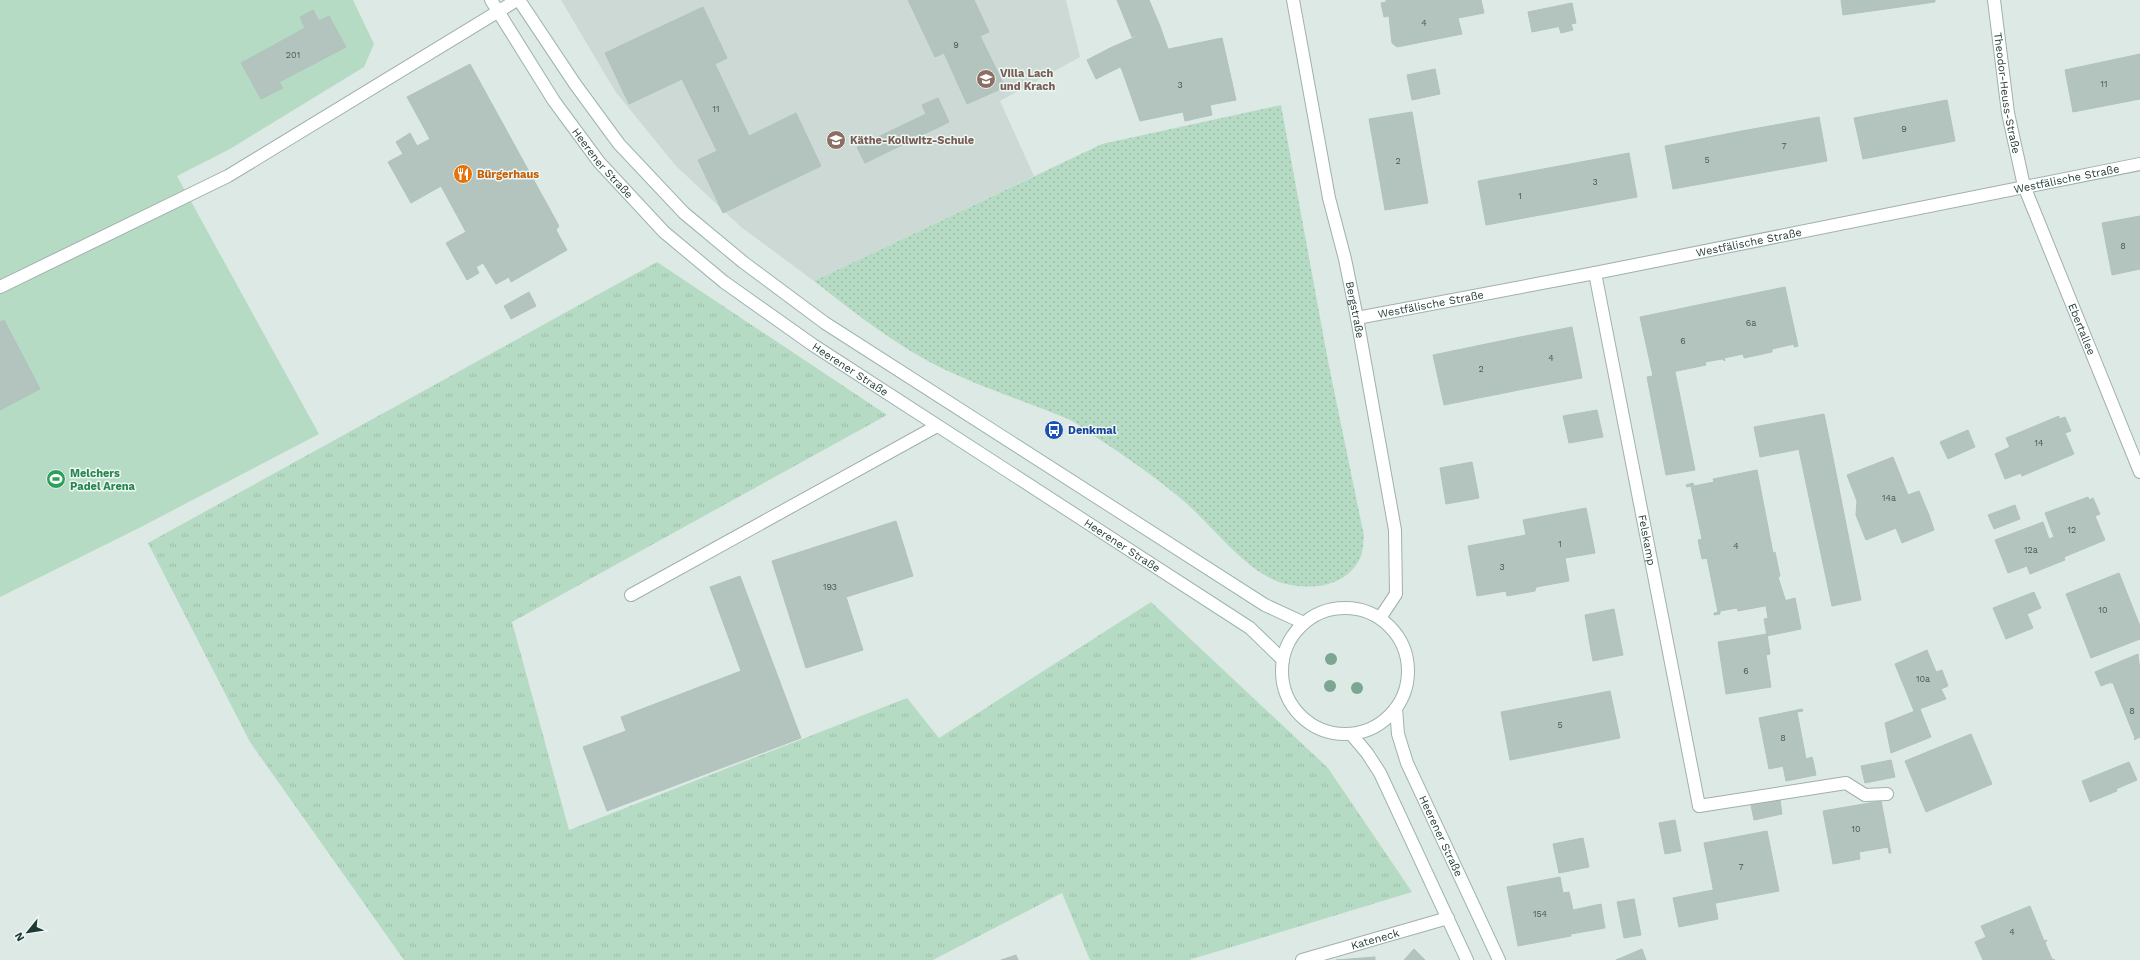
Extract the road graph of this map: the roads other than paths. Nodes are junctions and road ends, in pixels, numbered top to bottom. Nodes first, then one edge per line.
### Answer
1 (491, 0) edge
2 (518, 0) edge
3 (1293, 0) edge
4 (1994, 0) edge
5 (498, 12) junction
6 (2140, 164) edge
7 (2024, 186) junction
8 (1595, 273) junction
9 (0, 287) edge
10 (1357, 318) junction
11 (937, 426) junction
12 (2140, 472) edge
13 (631, 594) dead end
14 (1380, 618) junction
15 (1304, 623) junction
16 (1283, 660) junction
17 (1396, 708) junction
18 (1351, 734) junction
19 (1887, 794) dead end
20 (1448, 918) junction
21 (1302, 960) edge
22 (1467, 960) edge
23 (1499, 960) edge

1 - 5 main road, Heerener Straße
2 - 5 main road
2 - 15 main road
3 - 10 main road, Bergstraße
4 - 7 main road, Theodor-Heuss-Straße
5 - 9 main road
5 - 11 main road, Heerener Straße
6 - 7 main road, Westfälische Straße
7 - 8 main road, Westfälische Straße
7 - 12 main road, Ebertallee
8 - 10 main road, Westfälische Straße
8 - 19 main road, Felskamp
10 - 14 main road, Bergstraße
11 - 13 main road
11 - 16 main road, Heerener Straße
14 - 15 main road
14 - 17 main road
15 - 16 main road
16 - 18 main road
17 - 18 main road
17 - 23 main road, Heerener Straße
18 - 20 main road
20 - 21 main road, Kateneck
20 - 22 main road

